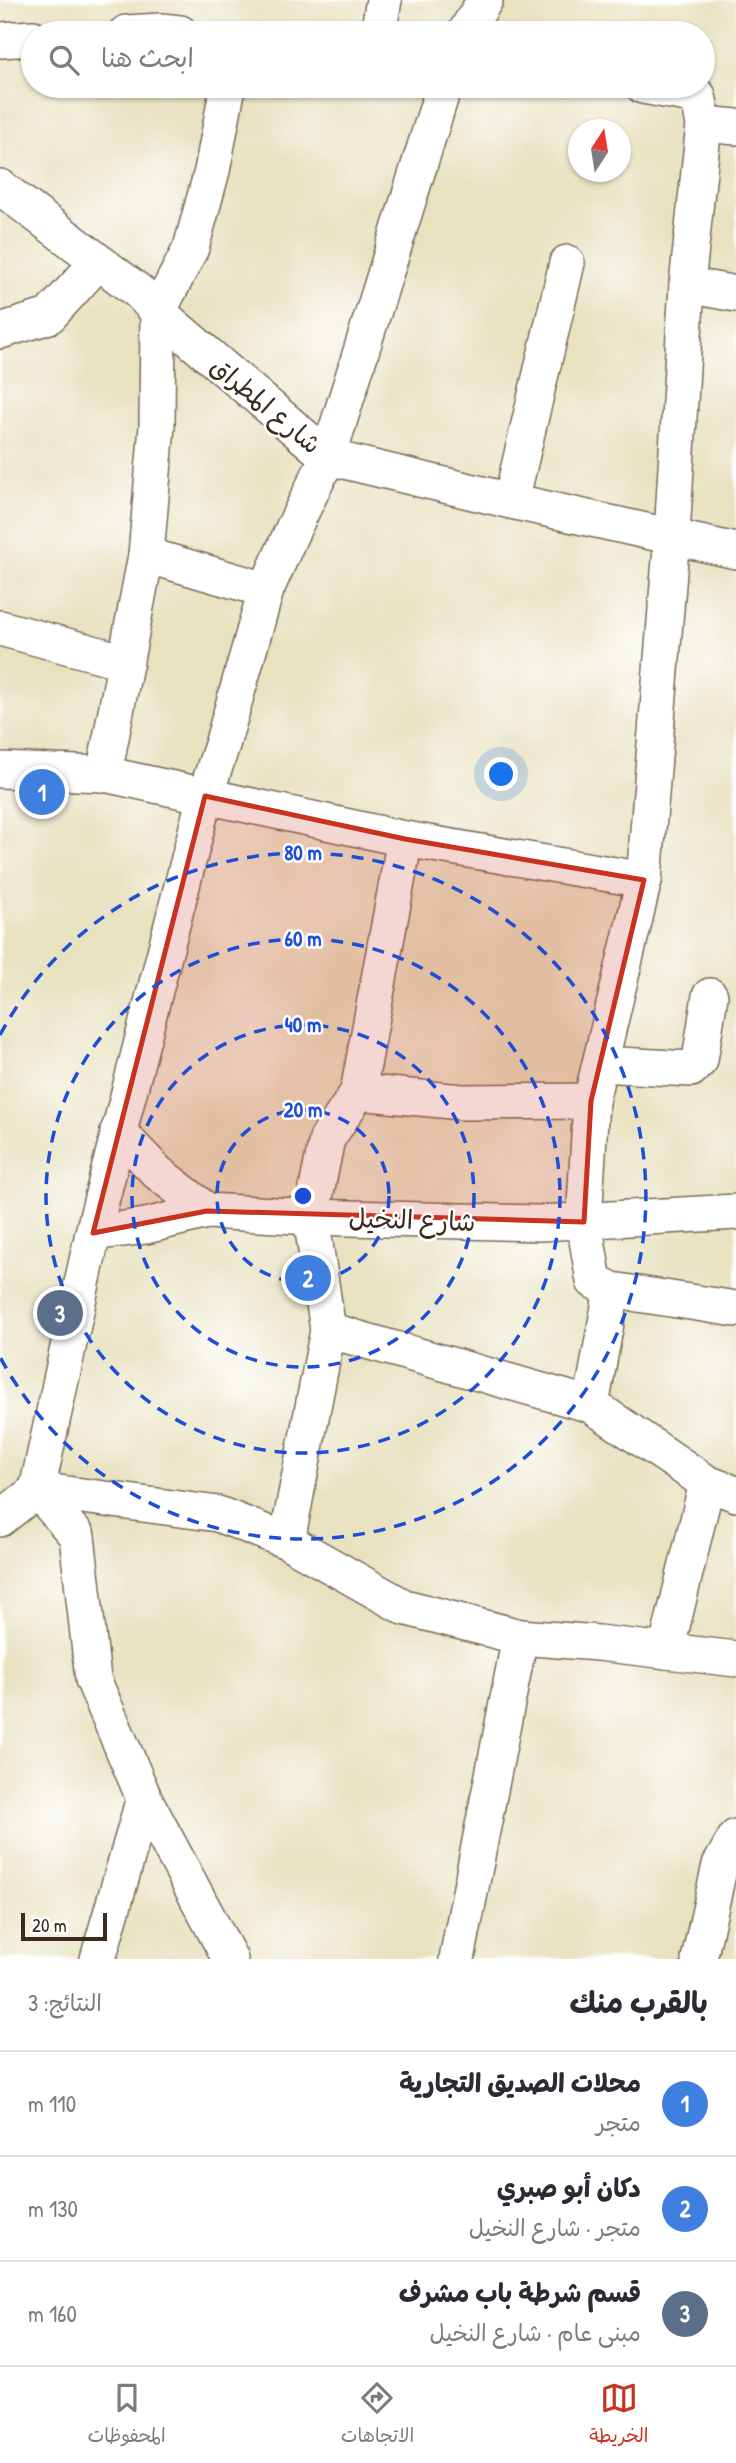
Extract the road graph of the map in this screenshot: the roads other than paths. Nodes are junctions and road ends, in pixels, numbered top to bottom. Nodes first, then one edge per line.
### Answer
1 (384, 0) edge
2 (485, 0) edge
3 (380, 21) edge
4 (472, 21) edge
5 (21, 39) edge
6 (0, 40) edge
7 (226, 98) edge
8 (440, 98) edge
9 (699, 98) edge
10 (720, 126) edge
11 (0, 187) edge
12 (98, 262) junction
13 (568, 262) dead end
14 (687, 285) junction
15 (736, 294) edge
16 (158, 313) junction
17 (0, 331) edge
18 (328, 457) junction
19 (511, 501) junction
20 (672, 535) junction
21 (736, 551) edge
22 (146, 555) junction
23 (266, 590) junction
24 (0, 628) edge
25 (126, 662) junction
26 (0, 770) edge
27 (104, 775) junction
28 (205, 796) junction
29 (405, 839) junction
30 (644, 880) junction
31 (710, 996) dead end
32 (600, 1064) junction
33 (358, 1092) junction
34 (591, 1101) junction
35 (118, 1131) junction
36 (207, 1211) junction
37 (736, 1212) edge
38 (311, 1217) junction
39 (584, 1222) junction
40 (93, 1233) junction
41 (612, 1290) junction
42 (736, 1310) edge
43 (328, 1330) junction
44 (591, 1405) junction
45 (722, 1489) edge
46 (37, 1490) junction
47 (0, 1519) edge
48 (287, 1541) junction
49 (520, 1637) junction
50 (666, 1651) junction
51 (736, 1659) edge
52 (144, 1798) junction
53 (736, 1837) edge
54 (98, 1959) edge
55 (230, 1959) edge
56 (457, 1959) edge
57 (699, 1959) edge

1 - 3 street
2 - 4 street
5 - 6 street
7 - 16 street
8 - 18 street, شارع المطراق
9 - 10 street
10 - 14 street
11 - 12 street, شارع المطراق
12 - 16 street, شارع المطراق
12 - 17 street
13 - 19 street
14 - 15 street
14 - 20 street
16 - 18 street, شارع المطراق
16 - 22 street
18 - 19 street
18 - 23 street
19 - 20 street
20 - 21 street
20 - 30 street
22 - 23 street
22 - 25 street
23 - 28 street
24 - 25 street
25 - 27 street
26 - 27 street
27 - 28 street
28 - 29 street
28 - 35 street
29 - 30 street
29 - 33 street
30 - 32 street
31 - 32 street
32 - 34 street
33 - 34 street
33 - 38 street
34 - 39 street
35 - 36 street
35 - 40 street
36 - 38 street, شارع النخيل
36 - 40 street, شارع النخيل
37 - 39 street, شارع النخيل
38 - 39 street, شارع النخيل
38 - 43 street
39 - 41 street
40 - 46 street
41 - 42 street
41 - 44 street
43 - 44 street
43 - 48 street
44 - 45 street
45 - 50 street
46 - 47 street
46 - 48 street
46 - 52 street
48 - 49 street
49 - 50 street
49 - 56 street
50 - 51 street
52 - 54 street
52 - 55 street
53 - 57 street

